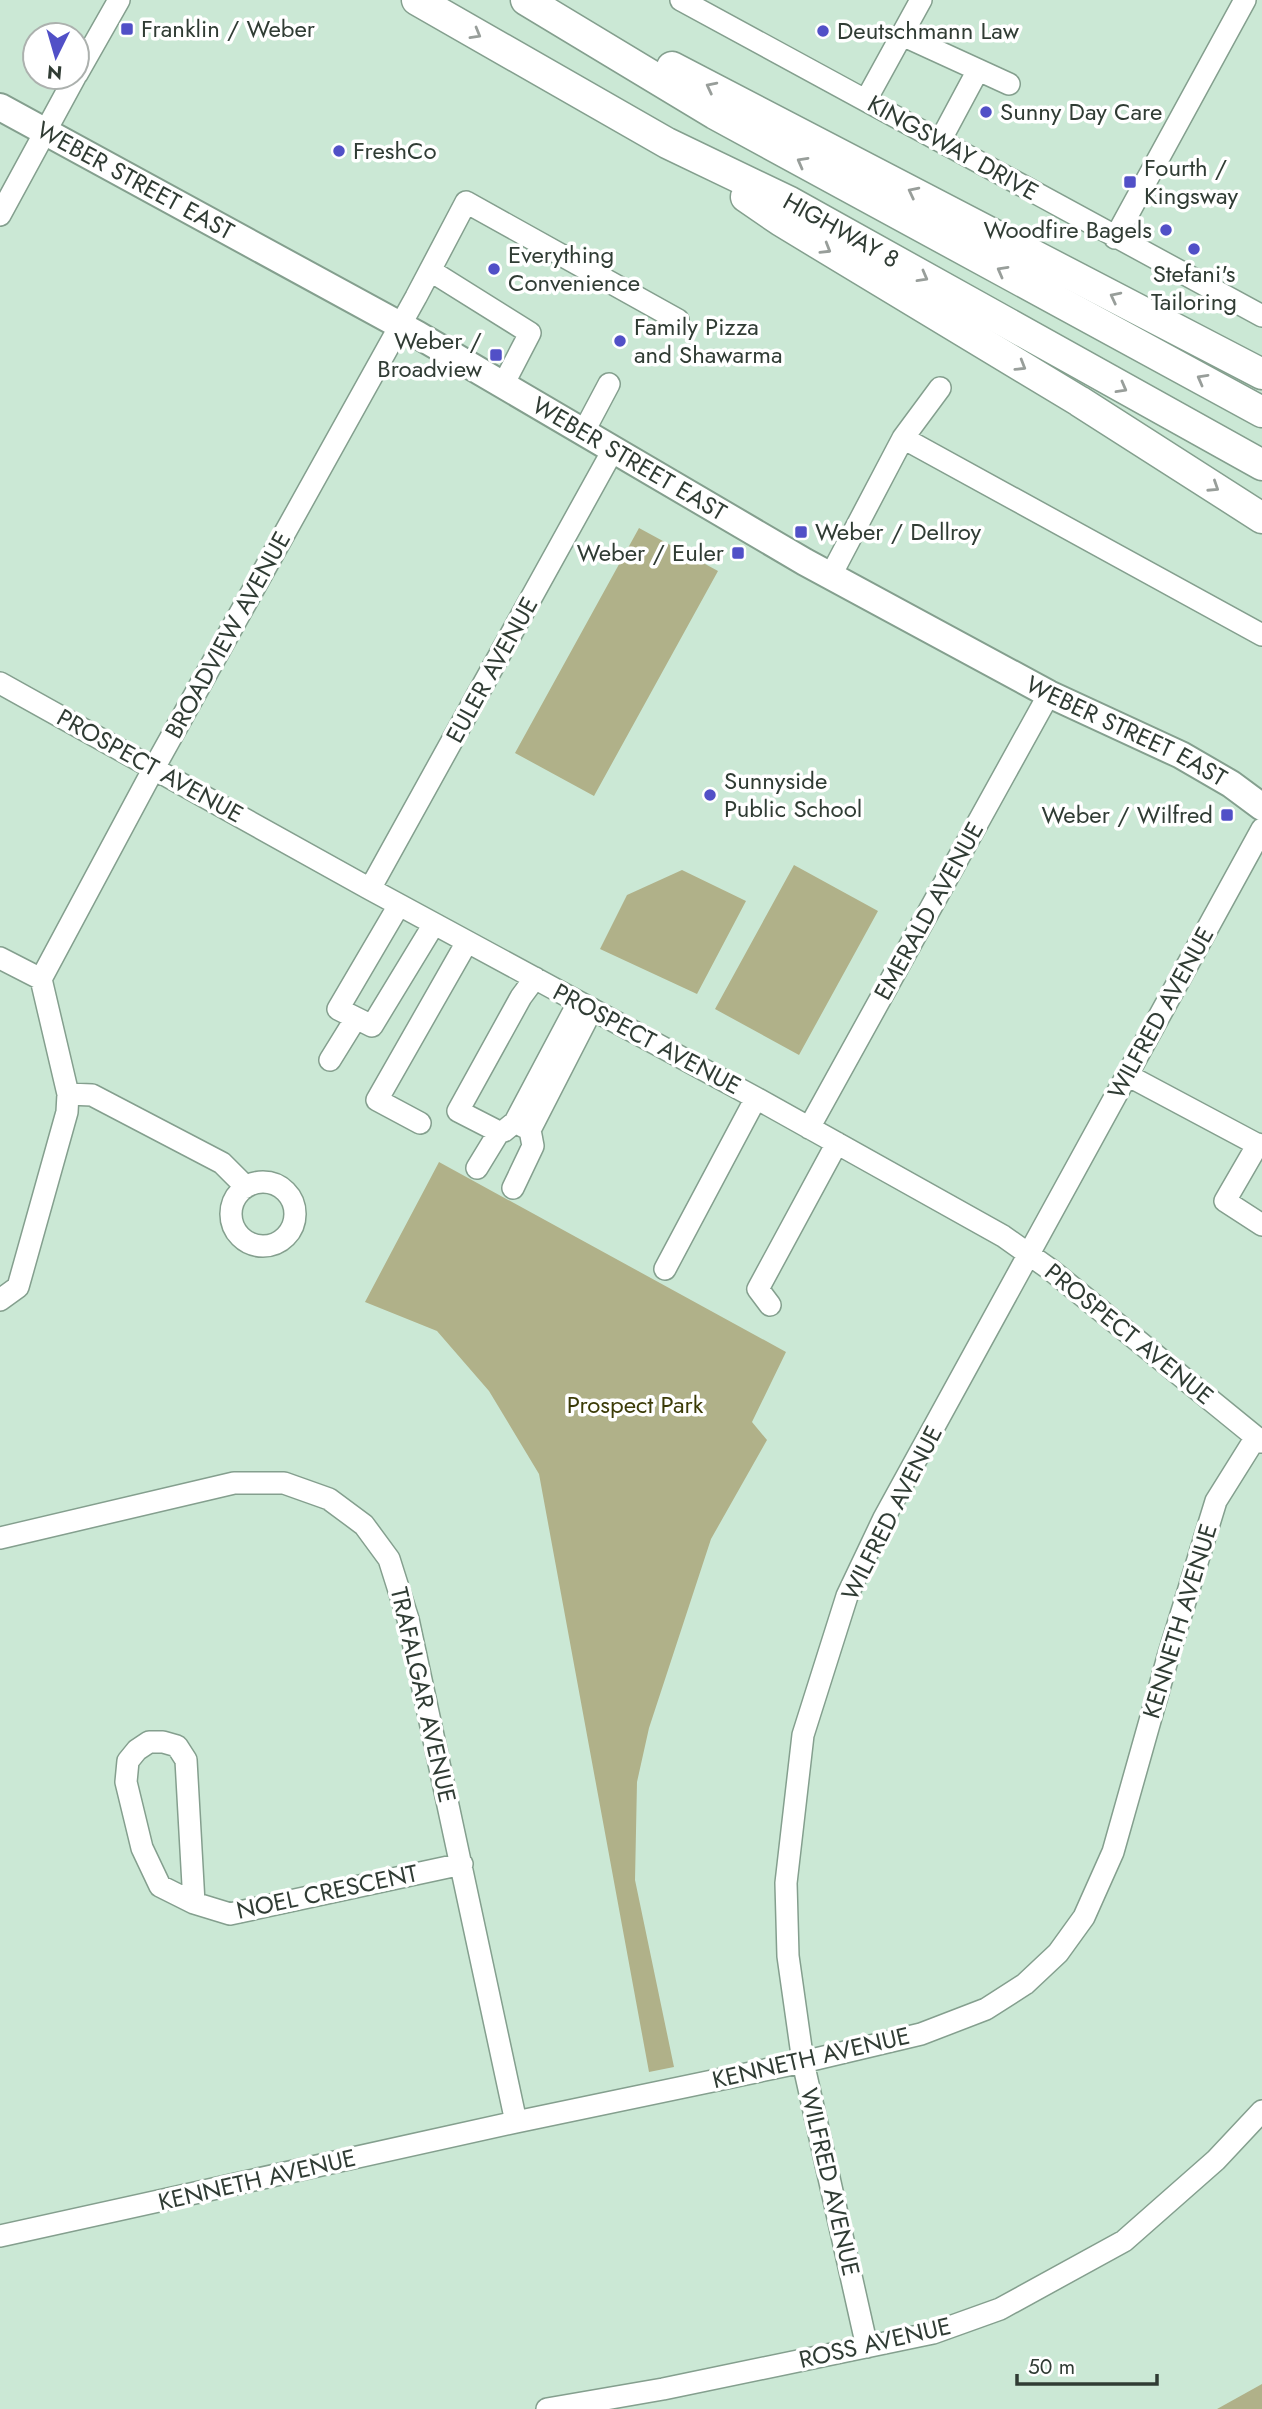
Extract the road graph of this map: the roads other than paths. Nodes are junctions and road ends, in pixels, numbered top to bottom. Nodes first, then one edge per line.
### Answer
1 (119, 0) edge
2 (417, 0) edge
3 (526, 0) edge
4 (544, 0) edge
5 (681, 0) edge
6 (921, 0) edge
7 (1245, 0) edge
8 (902, 35) junction
9 (91, 49) edge
10 (978, 69) junction
11 (1009, 83) dead end
12 (68, 91) edge
13 (866, 100) junction
14 (0, 107) edge
15 (45, 131) junction
16 (940, 141) junction
17 (667, 143) junction
18 (0, 215) edge
19 (1115, 238) junction
20 (430, 271) junction
21 (1262, 317) edge
22 (678, 320) dead end
23 (401, 326) junction
24 (1262, 374) edge
25 (609, 384) dead end
26 (503, 385) junction
27 (940, 388) dead end
28 (1262, 412) edge
29 (583, 433) junction
30 (903, 438) junction
31 (613, 450) junction
32 (1262, 465) edge
33 (1262, 518) edge
34 (831, 575) junction
35 (1262, 635) edge
36 (0, 684) edge
37 (1049, 694) junction
38 (154, 768) junction
39 (1262, 807) edge
40 (1262, 829) edge
41 (370, 889) junction
42 (399, 905) junction
43 (434, 924) junction
44 (467, 942) junction
45 (0, 958) edge
46 (535, 978) junction
47 (41, 979) junction
48 (585, 1006) junction
49 (356, 1018) junction
50 (330, 1060) dead end
51 (1127, 1075) junction
52 (68, 1094) junction
53 (756, 1098) junction
54 (421, 1123) dead end
55 (515, 1128) junction
56 (810, 1128) junction
57 (837, 1143) junction
58 (1260, 1146) edge
59 (477, 1168) dead end
60 (246, 1187) dead end
61 (513, 1188) dead end
62 (1262, 1225) edge
63 (1029, 1252) junction
64 (665, 1269) dead end
65 (0, 1300) edge
66 (770, 1305) dead end
67 (1259, 1439) edge
68 (0, 1538) edge
69 (462, 1864) junction
70 (194, 1903) junction
71 (803, 2062) junction
72 (1262, 2111) edge
73 (516, 2122) junction
74 (0, 2236) edge
75 (867, 2347) junction
76 (547, 2409) edge

1 - 9 street
2 -> 17 highway, HIGHWAY 8
28 -> 3 highway
24 -> 4 highway
5 - 13 street, KINGSWAY DRIVE
6 - 8 street
7 - 19 street
8 - 10 street
8 - 13 street
10 - 11 street
10 - 16 street
12 - 15 street
13 - 16 street, KINGSWAY DRIVE
14 - 15 main road, WEBER STREET EAST
15 - 18 street
15 - 23 main road, WEBER STREET EAST
16 - 19 street, KINGSWAY DRIVE
17 -> 32 highway, HIGHWAY 8
17 -> 33 highway
19 - 21 street, KINGSWAY DRIVE
20 - 22 street, BROADVIEW AVENUE
20 - 23 street, BROADVIEW AVENUE
20 - 26 street
23 - 26 main road, WEBER STREET EAST
23 - 38 street, BROADVIEW AVENUE
25 - 29 street
26 - 29 main road, WEBER STREET EAST
27 - 30 street
29 - 31 main road, WEBER STREET EAST
30 - 34 street
30 - 35 street
31 - 34 main road, WEBER STREET EAST
31 - 41 street, EULER AVENUE
34 - 37 main road, WEBER STREET EAST
36 - 38 street, PROSPECT AVENUE
37 - 39 main road, WEBER STREET EAST
37 - 56 street, EMERALD AVENUE
38 - 41 street, PROSPECT AVENUE
38 - 47 street, BROADVIEW AVENUE
40 - 51 street, WILFRED AVENUE
41 - 42 street, PROSPECT AVENUE
42 - 43 street, PROSPECT AVENUE
42 - 49 street
43 - 44 street, PROSPECT AVENUE
43 - 49 street
44 - 46 street, PROSPECT AVENUE
44 - 54 street
45 - 47 street
46 - 48 street, PROSPECT AVENUE
46 - 55 street
47 - 52 street
48 - 53 street, PROSPECT AVENUE
48 - 55 street
49 - 50 street
51 - 58 street
51 - 63 street, WILFRED AVENUE
52 - 60 street
52 - 65 street
53 - 56 street, PROSPECT AVENUE
53 - 64 street
55 - 59 street
55 - 61 street
56 - 57 street, PROSPECT AVENUE
57 - 63 street, PROSPECT AVENUE
57 - 66 street
58 - 62 street
63 - 67 street, PROSPECT AVENUE
63 - 71 street, WILFRED AVENUE
67 - 71 street, KENNETH AVENUE
68 - 69 street, TRAFALGAR AVENUE
69 - 70 street, NOEL CRESCENT
69 - 73 street, TRAFALGAR AVENUE
70 - 70 street, NOEL CRESCENT
71 - 73 street, KENNETH AVENUE
71 - 75 street, WILFRED AVENUE
72 - 75 street, ROSS AVENUE
73 - 74 street, KENNETH AVENUE
75 - 76 street, ROSS AVENUE

